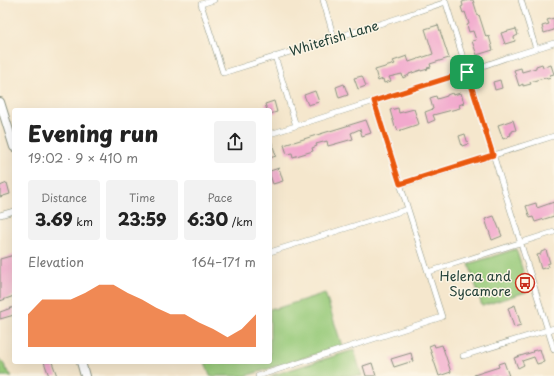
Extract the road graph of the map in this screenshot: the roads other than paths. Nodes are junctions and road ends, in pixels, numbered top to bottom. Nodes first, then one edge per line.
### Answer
1 (214, 0) edge
2 (323, 0) edge
3 (521, 0) edge
4 (445, 1) edge
5 (334, 38) junction
6 (554, 43) edge
7 (536, 49) junction
8 (274, 56) junction
9 (467, 72) junction
10 (374, 101) junction
11 (0, 102) edge
12 (296, 126) junction
13 (272, 133) edge
14 (554, 136) edge
15 (12, 141) edge
16 (493, 155) junction
17 (400, 184) junction
18 (408, 209) junction
19 (12, 212) edge
20 (0, 216) edge
21 (554, 232) edge
22 (521, 243) junction
23 (272, 251) edge
24 (428, 272) junction
25 (554, 328) edge
26 (548, 330) junction
27 (554, 350) edge
28 (463, 356) dead end
29 (82, 364) edge
30 (85, 376) edge
31 (258, 376) edge

1 - 8 street, Whitefish Lane
2 - 5 street
3 - 7 street
4 - 5 street, Whitefish Lane
4 - 9 street
5 - 8 street, Whitefish Lane
6 - 7 street
7 - 9 street
8 - 12 street
9 - 10 street
9 - 16 street
10 - 12 street
10 - 17 street
11 - 15 main road
12 - 13 street
14 - 16 street
16 - 17 street
16 - 22 street
17 - 18 street
18 - 23 street
18 - 24 street
19 - 20 street
21 - 22 street
22 - 24 street
22 - 26 street
24 - 31 street
25 - 26 street
26 - 27 street
26 - 28 street
29 - 30 main road

